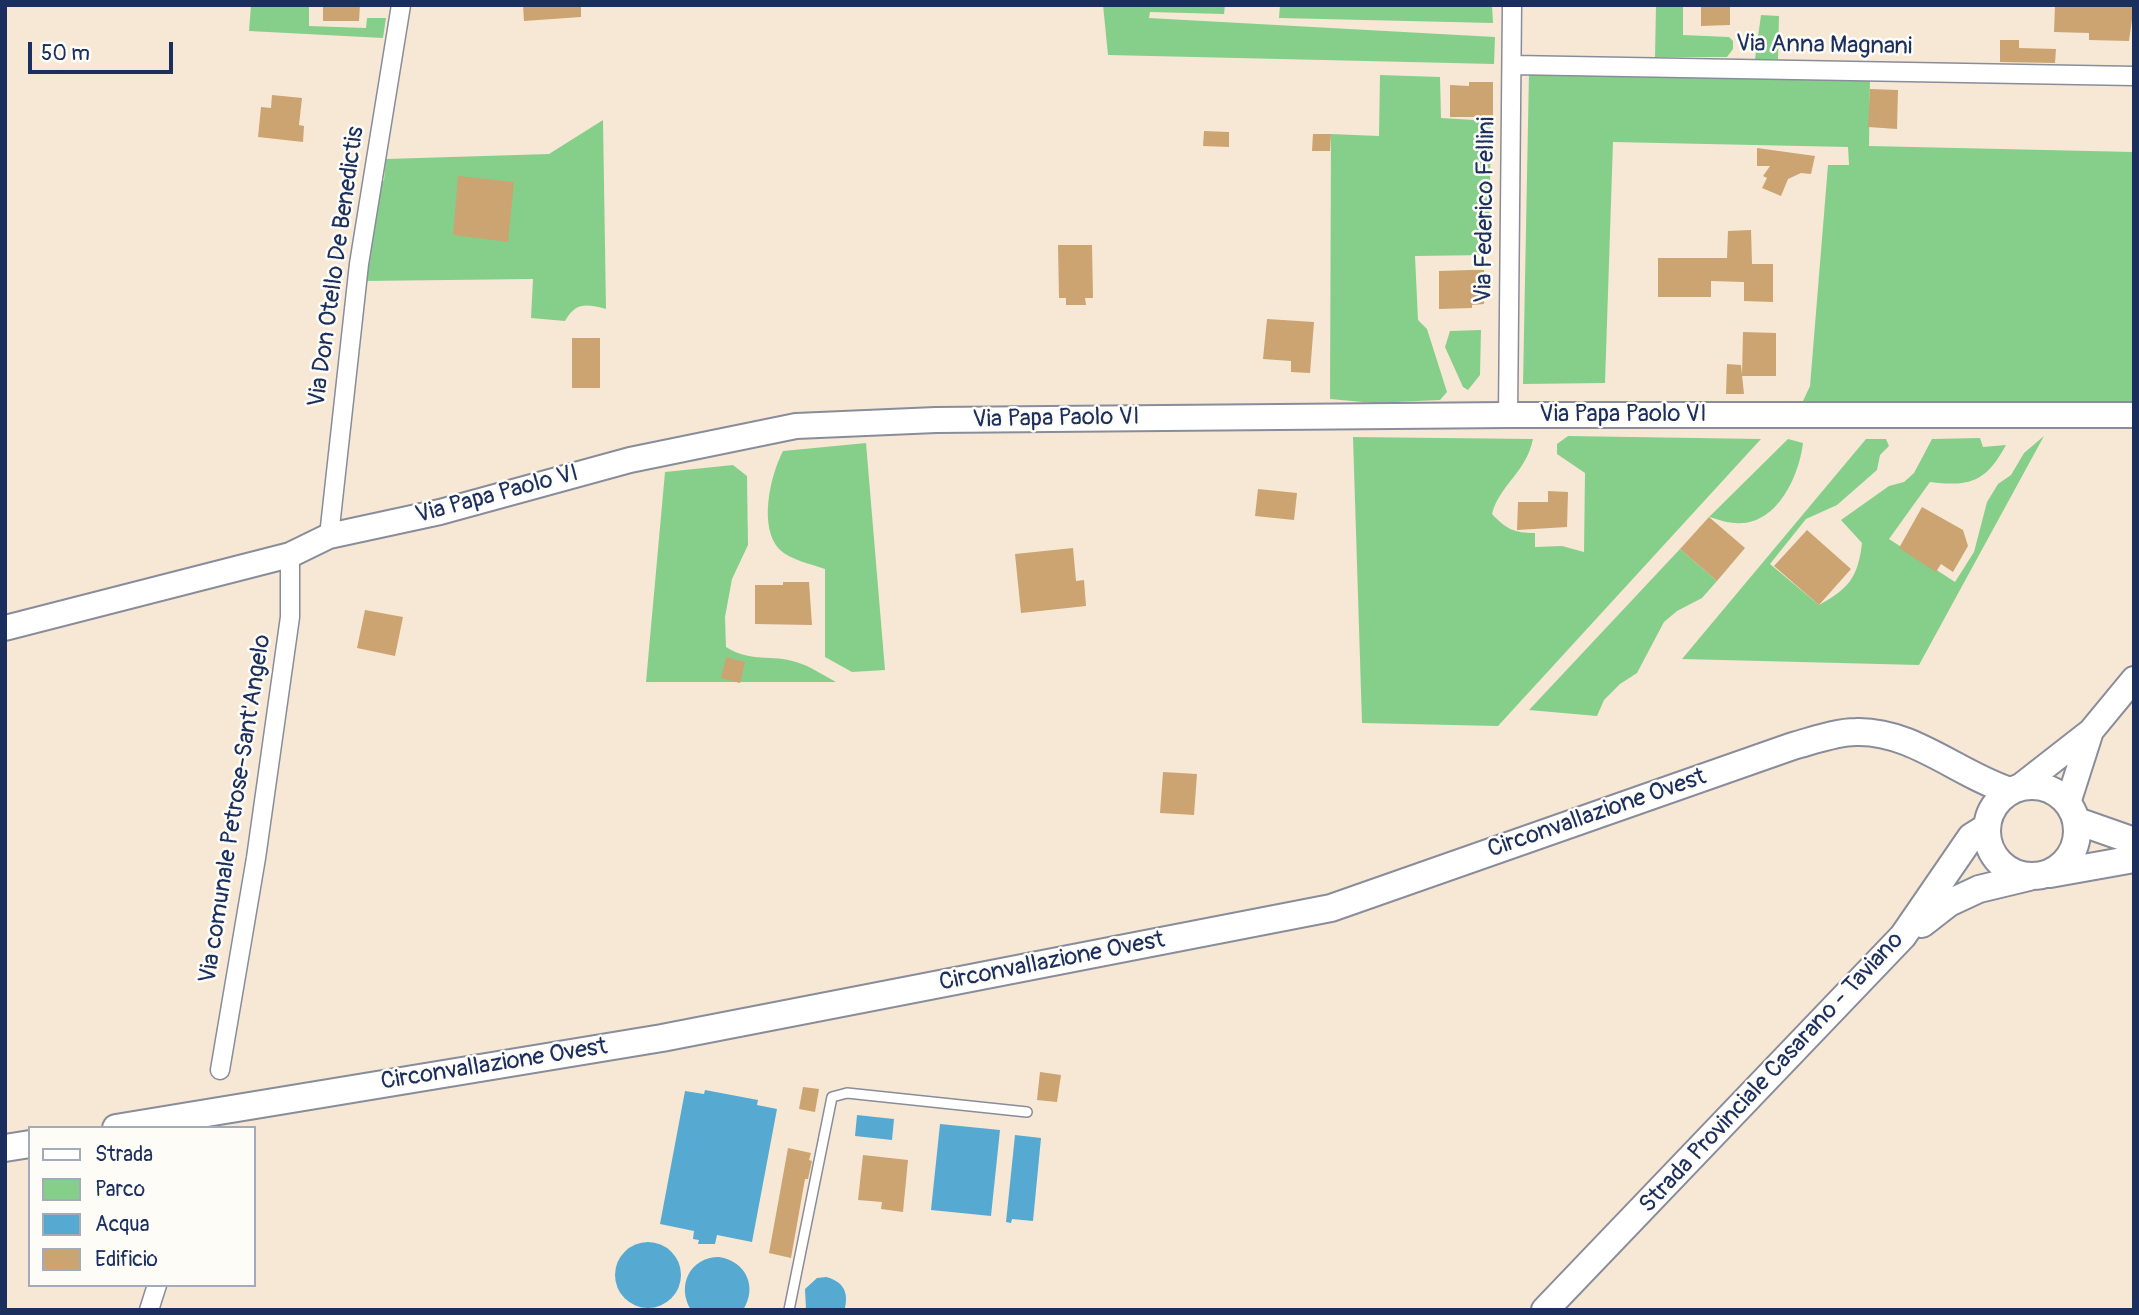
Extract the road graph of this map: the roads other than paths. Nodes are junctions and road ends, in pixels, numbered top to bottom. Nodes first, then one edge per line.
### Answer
1 (401, 5) edge
2 (1512, 5) edge
3 (1513, 65) junction
4 (2134, 76) edge
5 (1508, 415) junction
6 (2134, 415) edge
7 (328, 536) junction
8 (290, 555) junction
9 (5, 628) edge
10 (2134, 679) edge
11 (2091, 731) junction
12 (1959, 770) junction
13 (2014, 789) junction
14 (2072, 812) junction
15 (1988, 820) junction
16 (2134, 841) edge
17 (2134, 859) edge
18 (2039, 876) junction
19 (1903, 936) junction
20 (220, 1070) dead end
21 (1027, 1112) dead end
22 (128, 1126) edge
23 (28, 1144) edge
24 (5, 1148) edge
25 (156, 1287) edge
26 (149, 1310) edge
27 (789, 1310) edge
28 (1545, 1310) edge

1 - 7 street, Via Don Otello De Benedictis
2 - 3 street, Via Federico Fellini
3 - 4 street, Via Anna Magnani
3 - 5 street, Via Federico Fellini
5 - 6 street, Via Papa Paolo VI
5 - 7 street, Via Papa Paolo VI
7 - 8 street, Via Papa Paolo VI
8 - 9 street, Via Papa Paolo VI
8 - 20 street, Via comunale Petrose-Sant'Angelo
10 - 11 street
11 - 13 street
11 - 14 street
12 - 13 main road, Circonvallazione Ovest
12 - 15 main road
12 - 22 main road, Circonvallazione Ovest
13 - 14 main road
13 - 15 main road
14 - 16 main road
14 - 18 main road
15 - 18 main road
15 - 19 main road, Strada Provinciale Casarano - Taviano
17 - 18 main road
18 - 19 main road
19 - 28 main road, Strada Provinciale Casarano - Taviano
21 - 27 lane
23 - 24 main road
25 - 26 street

